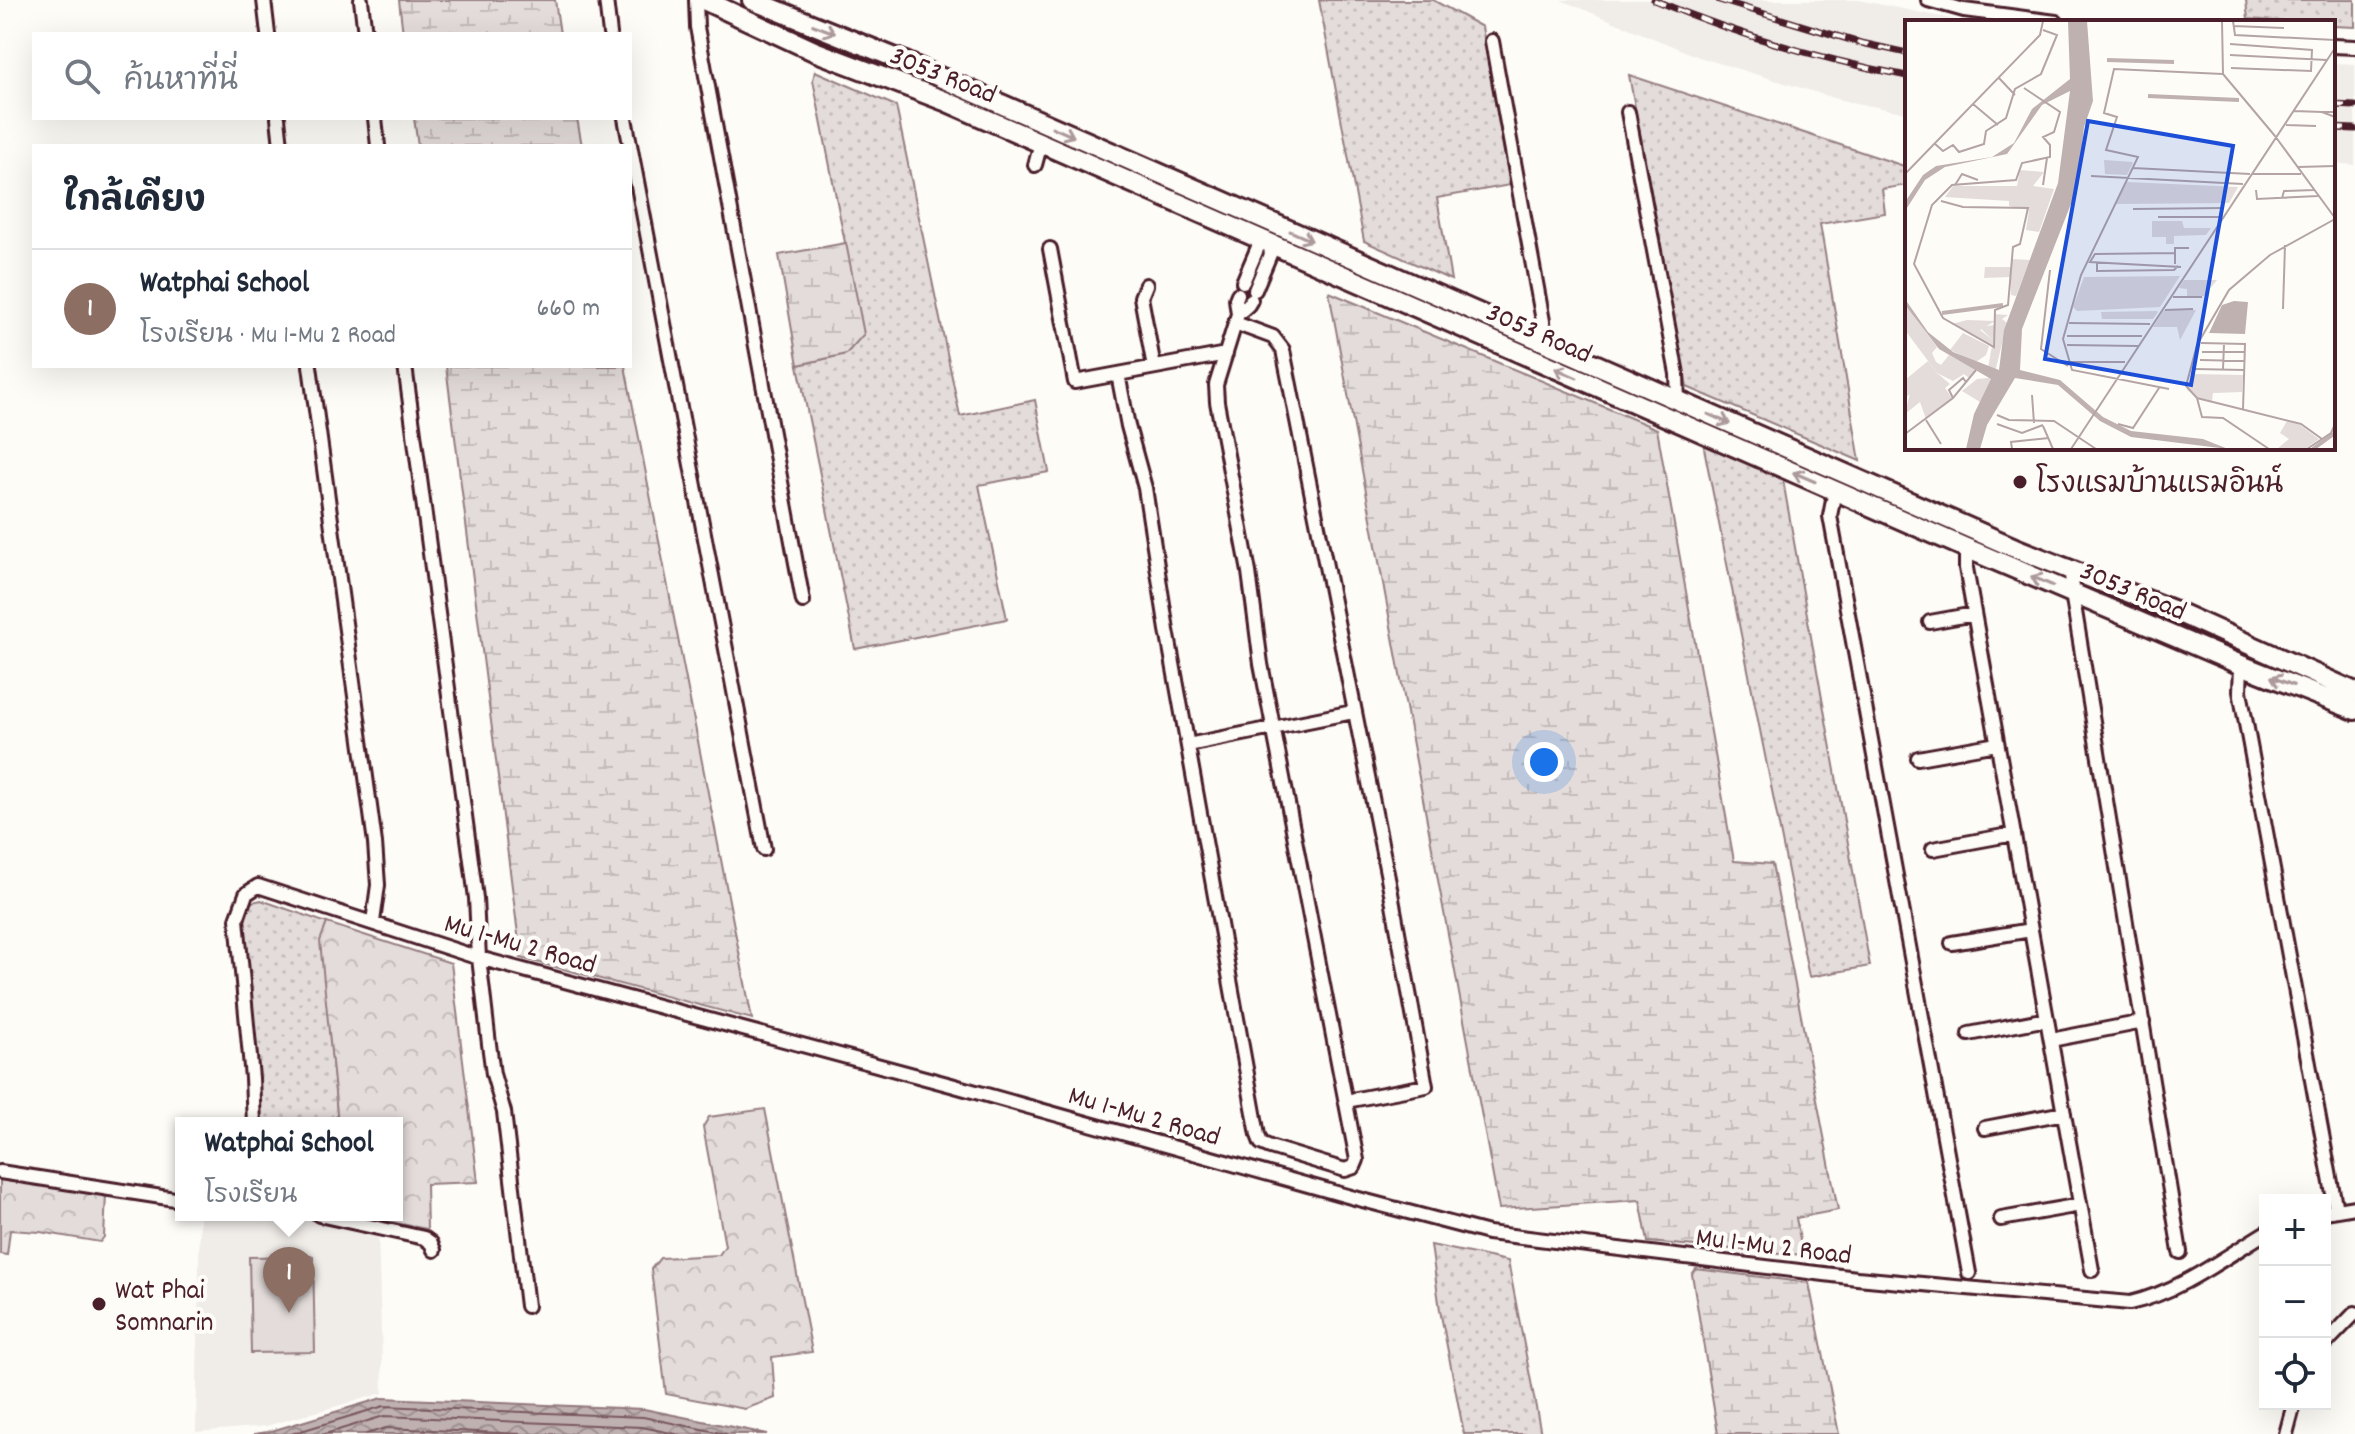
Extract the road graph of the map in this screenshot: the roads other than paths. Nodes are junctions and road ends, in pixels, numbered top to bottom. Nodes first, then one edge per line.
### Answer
1 (264, 0) edge
2 (361, 0) edge
3 (696, 0) edge
4 (704, 0) edge
5 (752, 0) edge
6 (1928, 0) edge
7 (603, 3) edge
8 (2041, 20) edge
9 (268, 32) edge
10 (365, 32) edge
11 (610, 32) edge
12 (1492, 41) dead end
13 (2335, 46) edge
14 (2355, 47) edge
15 (879, 51) junction
16 (871, 74) junction
17 (1628, 112) dead end
18 (278, 120) edge
19 (375, 120) edge
20 (625, 120) edge
21 (1041, 143) junction
22 (281, 144) edge
23 (378, 144) edge
24 (630, 144) edge
25 (632, 155) edge
26 (1035, 165) dead end
27 (1268, 242) junction
28 (1050, 249) dead end
29 (1146, 285) dead end
30 (1237, 318) junction
31 (1544, 342) junction
32 (1226, 354) junction
33 (1154, 367) junction
34 (310, 368) edge
35 (405, 368) edge
36 (1118, 374) junction
37 (1678, 401) junction
38 (1835, 490) junction
39 (1966, 548) junction
40 (2071, 569) junction
41 (2072, 593) junction
42 (803, 601) dead end
43 (1974, 614) junction
44 (1930, 622) dead end
45 (2241, 665) junction
46 (2355, 692) edge
47 (2355, 710) edge
48 (1353, 712) junction
49 (1273, 728) junction
50 (1997, 744) junction
51 (1188, 745) junction
52 (1918, 758) dead end
53 (2014, 834) junction
54 (764, 849) dead end
55 (1933, 849) dead end
56 (373, 922) junction
57 (2031, 930) junction
58 (1952, 943) dead end
59 (479, 958) junction
60 (2047, 1019) junction
61 (2143, 1022) junction
62 (1969, 1034) dead end
63 (2051, 1040) junction
64 (1346, 1101) junction
65 (2064, 1113) junction
66 (254, 1117) edge
67 (1985, 1128) dead end
68 (0, 1172) edge
69 (2327, 1194) edge
70 (175, 1199) edge
71 (2080, 1205) junction
72 (2355, 1207) edge
73 (2331, 1211) edge
74 (2001, 1219) dead end
75 (346, 1221) edge
76 (2259, 1237) edge
77 (434, 1250) dead end
78 (2180, 1252) dead end
79 (2092, 1270) dead end
80 (1969, 1273) dead end
81 (527, 1306) dead end
82 (2355, 1313) edge
83 (2331, 1338) edge
84 (2292, 1410) edge
85 (2286, 1434) edge

1 - 9 street
2 - 10 street
3 - 42 street
4 - 16 main road, 3053 Road
5 -> 15 main road, 3053 Road
6 - 8 street
7 - 11 street
12 - 31 street
13 - 14 street
15 - 16 main road
15 -> 31 main road, 3053 Road
16 - 21 main road, 3053 Road
17 - 37 street
18 - 22 street
19 - 23 street
20 - 24 street
21 - 26 street
21 - 27 main road, 3053 Road
25 - 54 street
27 - 30 street
27 - 30 street
38 -> 27 main road, 3053 Road
28 - 36 street
29 - 33 street
30 - 32 street
30 - 48 street
31 - 37 main road, 3053 Road
32 - 33 street
32 - 49 street
33 - 36 street
34 - 56 street
35 - 59 street
36 - 51 street
37 -> 40 main road, 3053 Road
38 - 39 main road, 3053 Road
38 - 80 street
41 -> 39 main road, 3053 Road
39 - 43 street
40 - 41 street
40 - 46 main road, 3053 Road
41 - 45 main road, 3053 Road
41 - 61 street
43 - 44 street
43 - 50 street
47 -> 45 main road, 3053 Road
45 - 69 street
48 - 49 street
48 - 64 street
49 - 51 street
49 - 64 street
50 - 52 street
50 - 53 street
51 - 64 street
53 - 55 street
53 - 57 street
56 - 59 street, Mu 1-Mu 2 Road
56 - 66 street, Mu 1-Mu 2 Road
57 - 58 street
57 - 60 street
59 - 76 street, Mu 1-Mu 2 Road
59 - 81 street
60 - 62 street
60 - 63 street
61 - 63 street
61 - 78 street
63 - 65 street
65 - 67 street
65 - 71 street
68 - 70 street
71 - 74 street
71 - 79 street
72 - 73 street
75 - 77 street
82 - 83 street
84 - 85 street

